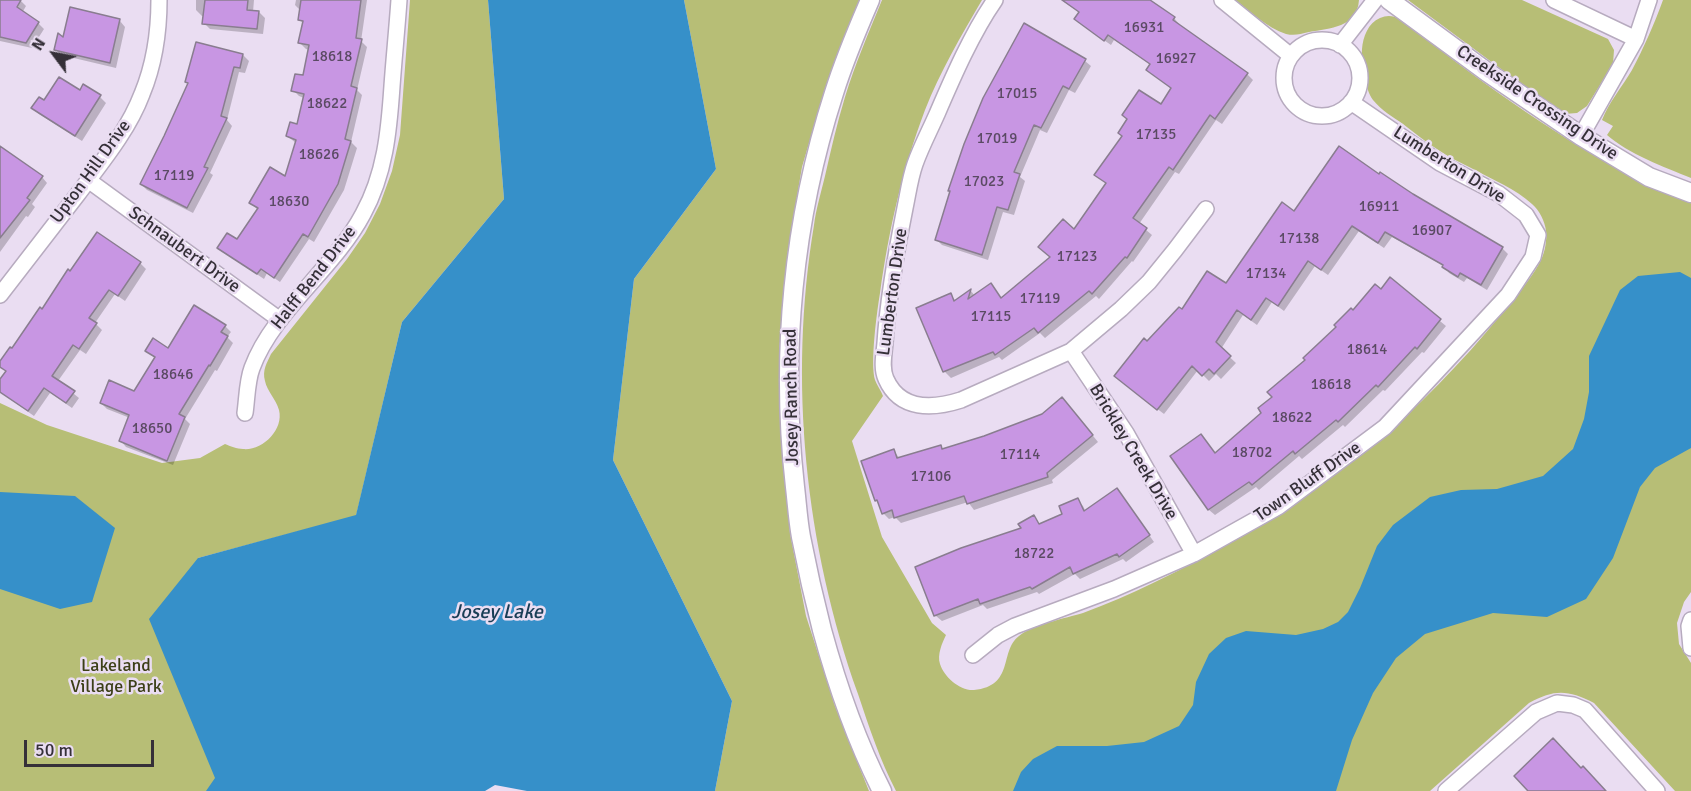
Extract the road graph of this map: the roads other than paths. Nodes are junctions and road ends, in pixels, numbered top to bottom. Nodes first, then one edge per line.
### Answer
1 (159, 0) edge
2 (399, 0) edge
3 (870, 0) edge
4 (995, 0) edge
5 (1222, 0) edge
6 (1375, 0) edge
7 (1389, 0) edge
8 (1554, 0) edge
9 (1649, 0) edge
10 (1636, 39) junction
11 (1340, 45) junction
12 (1291, 56) junction
13 (1351, 102) junction
14 (1581, 136) junction
15 (88, 180) junction
16 (1691, 193) edge
17 (1206, 209) dead end
18 (1538, 236) joint
19 (0, 296) edge
20 (280, 320) junction
21 (1071, 351) junction
22 (245, 413) dead end
23 (1194, 554) junction
24 (1690, 623) edge
25 (1691, 648) edge
26 (973, 655) dead end
27 (882, 791) edge
28 (1446, 791) edge
29 (1657, 791) edge

1 - 15 street, Upton Hill Drive
2 - 20 street, Halff Bend Drive
3 - 27 street, Josey Ranch Road
4 - 21 street, Lumberton Drive
5 - 12 street
6 - 11 street
7 - 14 street, Creekside Crossing Drive
8 - 10 street
9 - 10 street
10 - 14 street
11 - 12 street
11 - 13 street
12 - 13 street
13 - 18 street, Lumberton Drive
14 - 16 street, Creekside Crossing Drive
15 - 19 street, Upton Hill Drive
15 - 20 street, Schnaubert Drive
17 - 21 street, Lumberton Drive
18 - 23 street, Town Bluff Drive
20 - 22 street, Halff Bend Drive
21 - 23 street, Brickley Creek Drive
23 - 26 street, Town Bluff Drive
24 - 25 street
28 - 29 street

